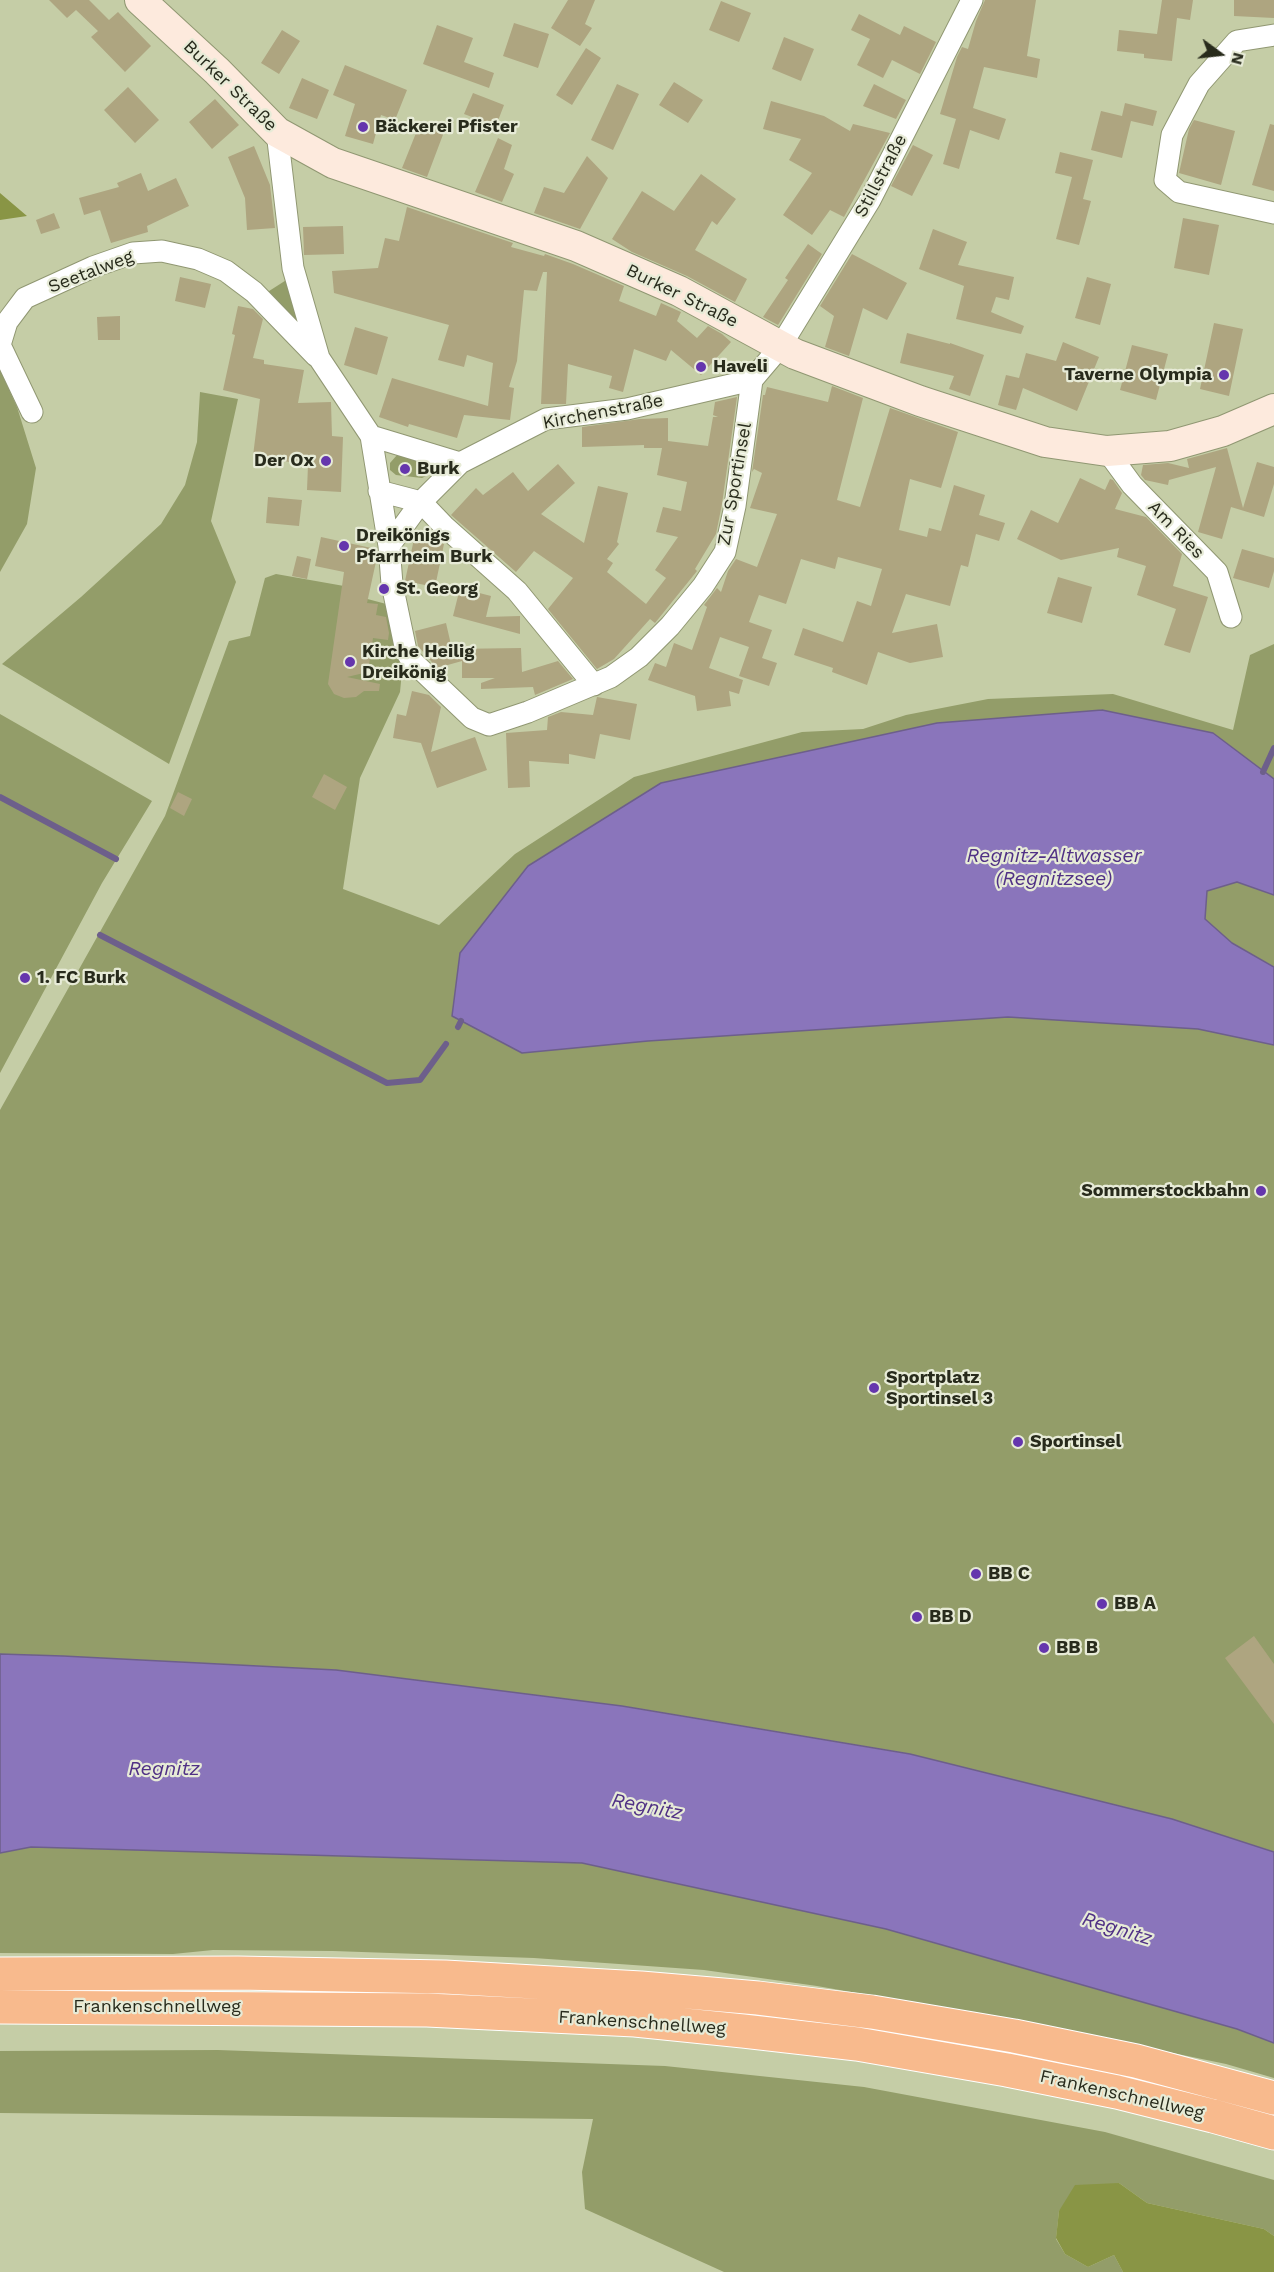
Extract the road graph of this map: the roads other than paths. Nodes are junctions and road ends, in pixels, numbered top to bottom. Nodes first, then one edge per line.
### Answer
1 (972, 0) edge
2 (144, 1) edge
3 (1274, 35) edge
4 (277, 132) junction
5 (1274, 213) edge
6 (0, 345) edge
7 (780, 347) junction
8 (319, 358) junction
9 (752, 380) junction
10 (1274, 409) edge
11 (32, 412) dead end
12 (371, 436) junction
13 (1107, 452) junction
14 (460, 463) junction
15 (379, 491) junction
16 (421, 502) junction
17 (389, 546) junction
18 (1231, 617) dead end
19 (594, 685) junction
20 (0, 1974) edge
21 (0, 2007) edge
22 (1274, 2098) edge
23 (1274, 2133) edge

1 - 7 street, Stillstraße
2 - 4 main road, Burker Straße
3 - 5 street
4 - 7 main road, Burker Straße
4 - 8 street
6 - 8 street, Seetalweg
6 - 11 street
7 - 9 street
7 - 13 main road, Burker Straße
8 - 12 street
9 - 14 street, Kirchenstraße
9 - 19 street, Zur Sportinsel
10 - 13 main road, Burker Straße
12 - 14 street
12 - 15 street, Zur Sportinsel
13 - 18 street, Am Ries
14 - 16 street, Kirchenstraße
15 - 16 street
15 - 17 street, Zur Sportinsel
16 - 17 street, Kirchenstraße
16 - 19 street
17 - 19 street, Zur Sportinsel
20 - 22 highway, Frankenschnellweg
21 - 23 highway, Frankenschnellweg

